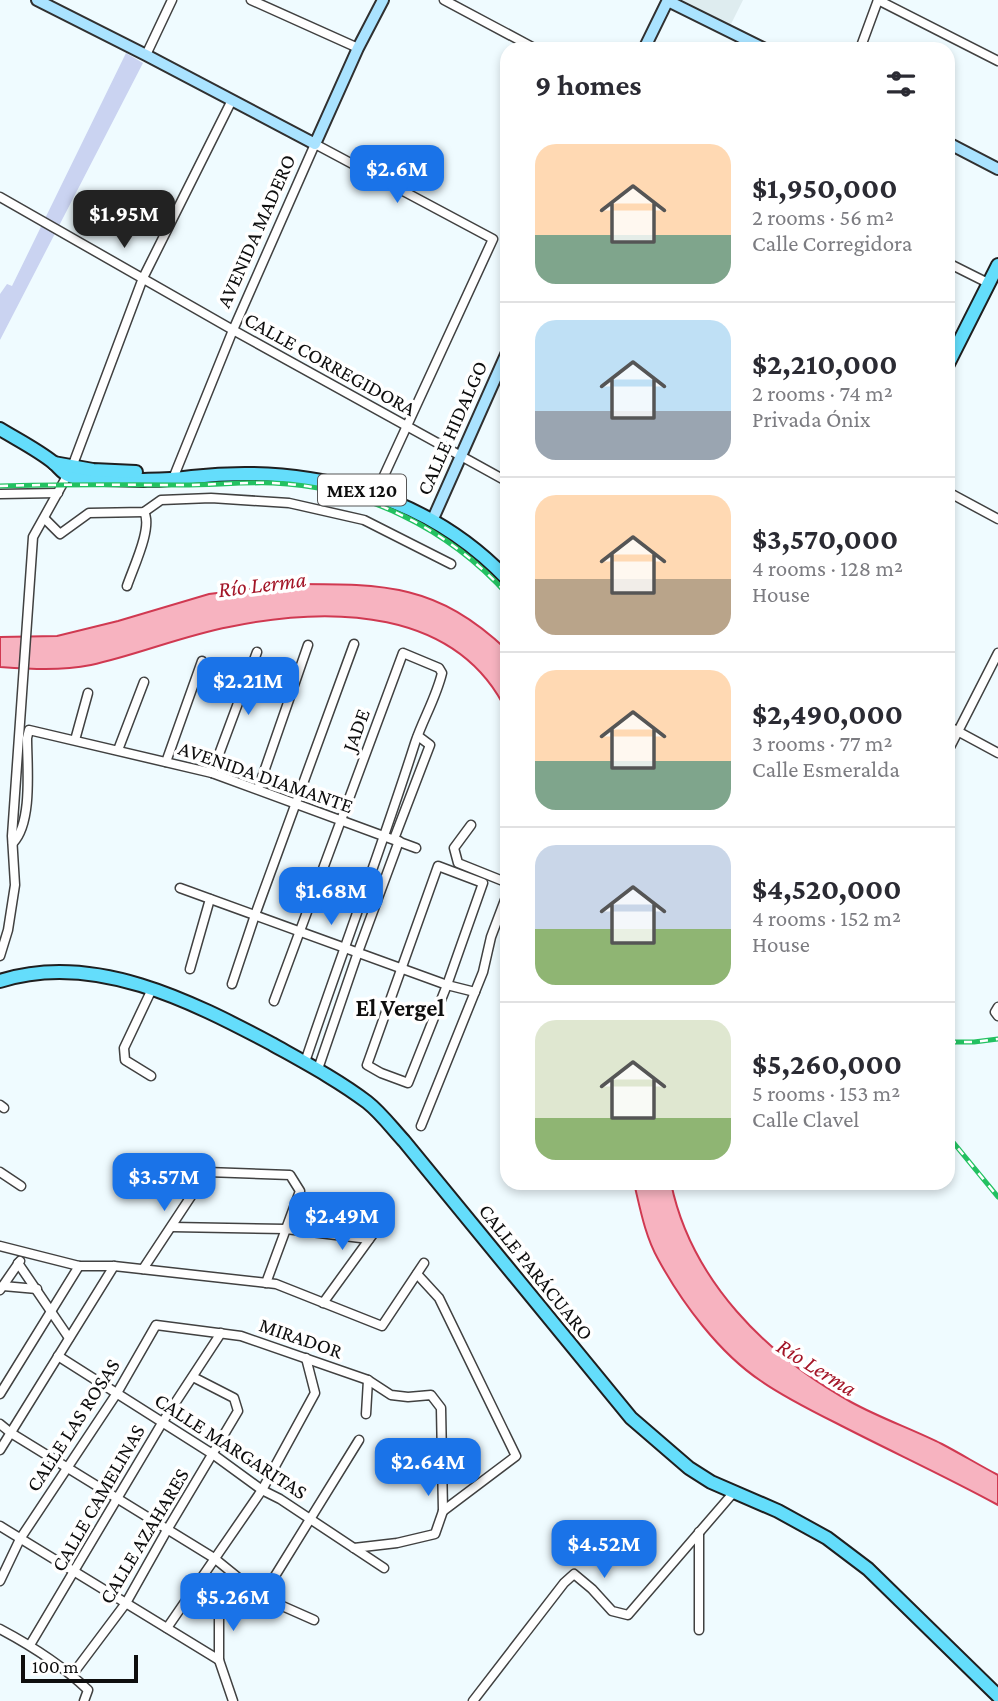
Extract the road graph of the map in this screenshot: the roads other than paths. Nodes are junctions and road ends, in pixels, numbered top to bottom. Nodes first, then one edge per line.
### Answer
1 (37, 0) edge
2 (172, 0) edge
3 (251, 0) edge
4 (383, 0) edge
5 (444, 0) edge
6 (668, 0) edge
7 (878, 0) edge
8 (523, 42) edge
9 (647, 42) edge
10 (751, 42) edge
11 (863, 42) edge
12 (358, 48) junction
13 (146, 55) junction
14 (998, 61) edge
15 (232, 100) junction
16 (315, 144) junction
17 (955, 147) edge
18 (998, 169) edge
19 (0, 197) edge
20 (998, 265) edge
21 (955, 266) edge
22 (143, 278) junction
23 (994, 286) edge
24 (233, 330) junction
25 (955, 352) edge
26 (500, 368) edge
27 (406, 426) junction
28 (0, 429) edge
29 (461, 456) junction
30 (69, 471) junction
31 (173, 477) junction
32 (500, 478) edge
33 (58, 493) junction
34 (0, 494) edge
35 (376, 494) junction
36 (955, 496) edge
37 (144, 512) junction
38 (44, 519) junction
39 (998, 519) edge
40 (432, 521) junction
41 (451, 564) dead end
42 (500, 572) edge
43 (127, 586) dead end
44 (354, 644) dead end
45 (308, 645) dead end
46 (257, 652) dead end
47 (998, 653) edge
48 (202, 661) dead end
49 (144, 681) dead end
50 (88, 693) dead end
51 (955, 730) edge
52 (958, 731) junction
53 (418, 736) junction
54 (955, 737) edge
55 (75, 740) junction
56 (118, 750) junction
57 (998, 753) edge
58 (166, 762) junction
59 (212, 773) junction
60 (258, 789) junction
61 (297, 804) junction
62 (341, 820) junction
63 (471, 825) dead end
64 (393, 839) junction
65 (13, 840) junction
66 (415, 848) dead end
67 (500, 880) edge
68 (180, 888) dead end
69 (210, 899) junction
70 (500, 913) edge
71 (255, 915) junction
72 (298, 931) junction
73 (344, 947) junction
74 (358, 952) junction
75 (0, 956) edge
76 (402, 968) junction
77 (190, 969) dead end
78 (0, 981) edge
79 (232, 984) dead end
80 (447, 985) junction
81 (152, 989) junction
82 (475, 992) junction
83 (274, 1001) dead end
84 (305, 1062) junction
85 (318, 1069) junction
86 (151, 1076) dead end
87 (421, 1126) dead end
88 (0, 1172) edge
89 (21, 1186) dead end
90 (384, 1219) dead end
91 (172, 1227) junction
92 (286, 1229) junction
93 (369, 1239) junction
94 (0, 1246) edge
95 (26, 1253) junction
96 (19, 1263) junction
97 (424, 1263) dead end
98 (79, 1266) junction
99 (114, 1266) junction
100 (143, 1269) junction
101 (416, 1274) junction
102 (266, 1283) junction
103 (1, 1288) edge
104 (37, 1289) junction
105 (323, 1303) junction
106 (52, 1310) junction
107 (156, 1325) joint
108 (220, 1333) junction
109 (69, 1338) junction
110 (58, 1356) junction
111 (306, 1358) junction
112 (193, 1377) junction
113 (368, 1380) junction
114 (117, 1393) junction
115 (0, 1394) edge
116 (366, 1414) dead end
117 (0, 1423) edge
118 (162, 1423) junction
119 (11, 1433) junction
120 (359, 1440) dead end
121 (0, 1450) edge
122 (214, 1455) junction
123 (67, 1468) junction
124 (262, 1490) junction
125 (734, 1492) junction
126 (118, 1500) junction
127 (443, 1511) junction
128 (312, 1520) junction
129 (0, 1526) edge
130 (167, 1530) junction
131 (699, 1532) junction
132 (20, 1538) junction
133 (354, 1548) junction
134 (214, 1558) junction
135 (384, 1568) dead end
136 (75, 1572) junction
137 (0, 1581) edge
138 (197, 1583) junction
139 (262, 1597) junction
140 (126, 1603) junction
141 (314, 1620) dead end
142 (167, 1628) junction
143 (0, 1629) edge
144 (699, 1630) dead end
145 (30, 1645) junction
146 (219, 1660) junction
147 (72, 1675) junction
148 (998, 1696) edge
149 (84, 1701) edge
150 (233, 1701) edge
151 (473, 1701) edge

1 - 13 street
2 - 13 street
3 - 12 street
4 - 12 street, AVENIDA MADERO
5 - 8 street
6 - 9 street
6 - 10 street
7 - 11 street
7 - 14 street
12 - 16 street, AVENIDA MADERO
13 - 15 street
15 - 16 street
15 - 22 street
16 - 24 street, AVENIDA MADERO
16 - 27 street
17 - 18 street
19 - 22 street, CALLE CORREGIDORA
20 - 23 main road
21 - 23 street
22 - 24 street, CALLE CORREGIDORA
22 - 30 street
23 - 25 main road
24 - 27 street, CALLE CORREGIDORA
24 - 31 street, AVENIDA MADERO
26 - 29 street, CALLE HIDALGO
27 - 29 street, CALLE CORREGIDORA
27 - 35 street
28 - 30 main road
29 - 32 street, CALLE CORREGIDORA
29 - 40 street, CALLE HIDALGO
30 - 31 main road, MEX 120
30 - 33 street
31 - 35 main road, MEX 120
33 - 34 street
33 - 38 street
35 - 40 main road, MEX 120
36 - 39 street
37 - 38 street
37 - 41 street
37 - 43 street
38 - 65 street
40 - 42 main road, MEX 120
44 - 61 street
45 - 60 street
46 - 59 street
47 - 52 street
48 - 58 street
49 - 56 street
50 - 55 street
51 - 52 street
52 - 54 street
52 - 57 street
53 - 62 street, JADE
53 - 64 street
53 - 64 street
55 - 56 street, AVENIDA DIAMANTE
55 - 65 street, AVENIDA DIAMANTE
56 - 58 street, AVENIDA DIAMANTE
58 - 59 street, AVENIDA DIAMANTE
59 - 60 street, AVENIDA DIAMANTE
60 - 61 street, AVENIDA DIAMANTE
61 - 62 street, AVENIDA DIAMANTE
61 - 71 street
62 - 64 street, AVENIDA DIAMANTE
62 - 72 street, JADE
63 - 67 street
64 - 66 street, AVENIDA DIAMANTE
64 - 73 street
64 - 74 street
65 - 75 street
68 - 69 street
69 - 71 street
69 - 77 street
70 - 82 street
71 - 72 street
71 - 79 street
72 - 73 street
72 - 83 street, JADE
73 - 74 street
73 - 84 street
74 - 76 street
74 - 85 street
76 - 80 street
76 - 80 street
76 - 80 street
78 - 81 main road, CALLE PARÁCUARO
80 - 82 street
81 - 84 main road, CALLE PARÁCUARO
81 - 86 street
82 - 87 street
84 - 85 main road, CALLE PARÁCUARO
85 - 125 main road, CALLE PARÁCUARO
88 - 89 street
90 - 93 street
91 - 92 street
91 - 92 street
91 - 100 street
92 - 93 street
92 - 102 street
93 - 105 street
94 - 95 street
95 - 96 street
95 - 98 street
96 - 103 street
96 - 104 street
97 - 101 street
98 - 99 street
98 - 106 street
99 - 100 street
99 - 109 street
100 - 102 street
101 - 105 street
101 - 127 street
102 - 105 street
103 - 104 street
104 - 106 street
106 - 109 street
106 - 115 street
107 - 108 street, MIRADOR
107 - 114 street, CALLE LAS ROSAS
108 - 111 street, MIRADOR
108 - 112 street, CALLE CAMELINAS
109 - 110 street
110 - 114 street, CALLE MARGARITAS
110 - 119 street
111 - 113 street, MIRADOR
111 - 124 street
112 - 118 street, CALLE CAMELINAS
112 - 122 street, CALLE AZAHARES
113 - 116 street
113 - 127 street, MIRADOR
114 - 118 street, CALLE MARGARITAS
114 - 123 street, CALLE LAS ROSAS
117 - 119 street
118 - 122 street, CALLE MARGARITAS
118 - 126 street, CALLE CAMELINAS
119 - 121 street
119 - 123 street
120 - 128 street
122 - 124 street, CALLE MARGARITAS
122 - 130 street, CALLE AZAHARES
123 - 126 street
123 - 132 street, CALLE LAS ROSAS
124 - 128 street, CALLE MARGARITAS
124 - 134 street
125 - 131 street
125 - 148 main road, CALLE PARÁCUARO
126 - 130 street
126 - 136 street, CALLE CAMELINAS
127 - 133 street
128 - 133 street, CALLE MARGARITAS
128 - 139 street
129 - 132 street
130 - 134 street
130 - 140 street, CALLE AZAHARES
131 - 144 street
131 - 151 street
132 - 136 street
132 - 137 street, CALLE LAS ROSAS
133 - 135 street, CALLE MARGARITAS
134 - 138 street
134 - 139 street
136 - 140 street
136 - 145 street, CALLE CAMELINAS
138 - 142 street
138 - 146 street
139 - 141 street
140 - 142 street
140 - 147 street, CALLE AZAHARES
142 - 146 street
143 - 145 street
145 - 147 street
146 - 150 street
147 - 149 street

